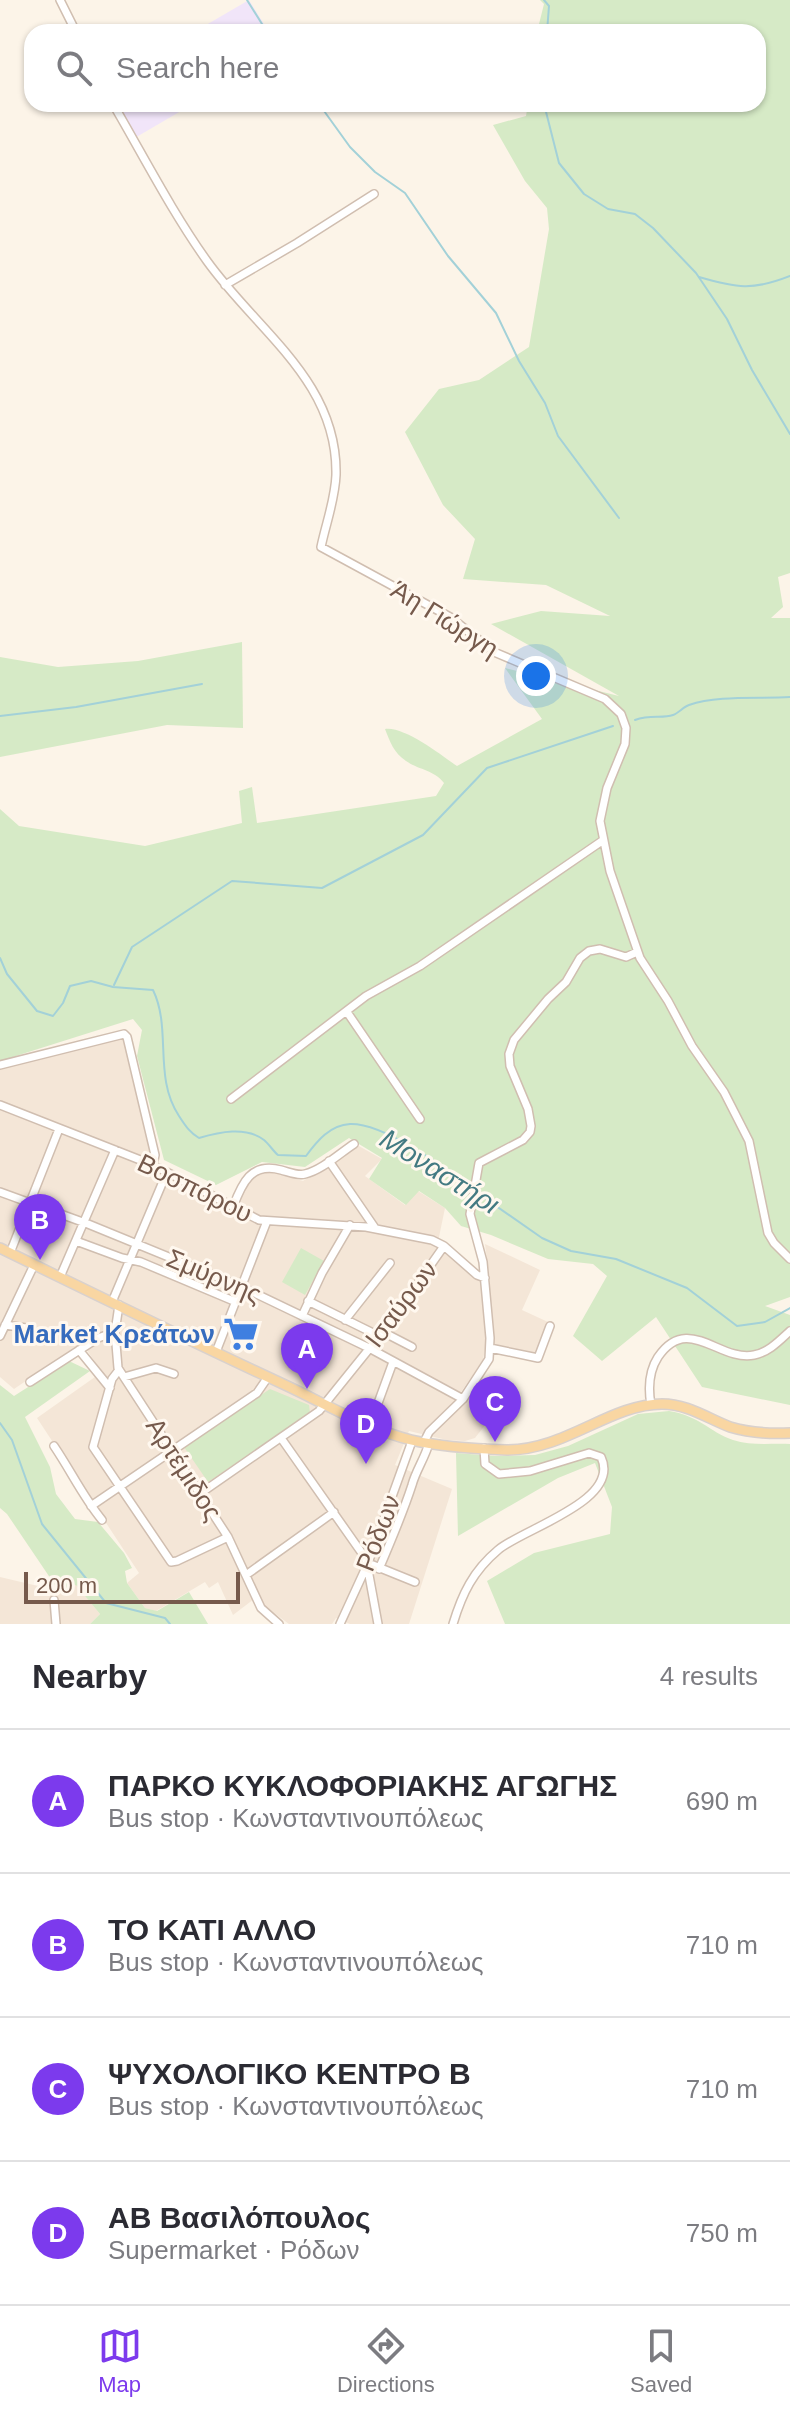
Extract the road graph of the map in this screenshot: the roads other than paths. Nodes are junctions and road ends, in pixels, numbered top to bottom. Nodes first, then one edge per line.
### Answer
1 (60, 0) edge
2 (72, 24) edge
3 (118, 112) edge
4 (374, 194) dead end
5 (225, 285) junction
6 (602, 841) junction
7 (637, 952) junction
8 (347, 1012) junction
9 (0, 1065) edge
10 (231, 1099) dead end
11 (0, 1105) edge
12 (420, 1119) dead end
13 (59, 1129) junction
14 (354, 1144) dead end
15 (115, 1150) junction
16 (329, 1161) junction
17 (153, 1165) junction
18 (167, 1172) junction
19 (0, 1192) edge
20 (28, 1203) junction
21 (233, 1207) junction
22 (267, 1221) junction
23 (84, 1223) junction
24 (350, 1225) junction
25 (375, 1229) junction
26 (113, 1234) junction
27 (76, 1241) junction
28 (137, 1244) junction
29 (444, 1246) junction
30 (0, 1248) edge
31 (105, 1252) junction
32 (10, 1253) junction
33 (172, 1258) junction
34 (790, 1259) edge
35 (130, 1260) junction
36 (390, 1263) dead end
37 (34, 1265) junction
38 (202, 1270) junction
39 (167, 1273) junction
40 (60, 1277) junction
41 (485, 1278) junction
42 (196, 1285) junction
43 (242, 1287) junction
44 (308, 1301) junction
45 (236, 1302) junction
46 (115, 1304) junction
47 (302, 1316) junction
48 (345, 1320) junction
49 (5, 1325) junction
50 (550, 1326) dead end
51 (790, 1331) edge
52 (115, 1332) junction
53 (381, 1334) junction
54 (0, 1336) edge
55 (37, 1336) dead end
56 (412, 1347) dead end
57 (369, 1348) junction
58 (490, 1348) junction
59 (79, 1350) junction
60 (216, 1352) junction
61 (393, 1362) junction
62 (122, 1373) junction
63 (174, 1374) dead end
64 (268, 1377) junction
65 (30, 1382) dead end
66 (110, 1388) junction
67 (463, 1399) junction
68 (325, 1404) junction
69 (651, 1405) junction
70 (370, 1425) junction
71 (790, 1433) edge
72 (281, 1438) junction
73 (412, 1441) junction
74 (426, 1442) junction
75 (54, 1446) dead end
76 (484, 1448) junction
77 (173, 1450) junction
78 (119, 1486) junction
79 (201, 1493) junction
80 (91, 1506) junction
81 (334, 1512) junction
82 (102, 1520) dead end
83 (228, 1537) junction
84 (368, 1563) junction
85 (379, 1569) junction
86 (246, 1575) junction
87 (415, 1582) dead end
88 (54, 1600) dead end
89 (56, 1624) edge
90 (279, 1624) edge
91 (340, 1624) edge
92 (378, 1624) edge
93 (453, 1624) edge

1 - 2 street
3 - 5 street, Άη Γιώργη
4 - 5 street
5 - 6 street, Άη Γιώργη
6 - 7 street, Άη Γιώργη
6 - 8 street
7 - 34 street, Άη Γιώργη
7 - 41 street
8 - 10 street
8 - 12 street
9 - 17 street
11 - 13 street, Βοσπόρου
13 - 15 street, Βοσπόρου
13 - 20 street
14 - 16 street
15 - 17 street, Βοσπόρου
15 - 23 street
16 - 21 street
16 - 25 street
17 - 18 street, Βοσπόρου
18 - 21 street, Βοσπόρου
18 - 28 street, Αρτέμιδος
19 - 20 street, Σμύρνης
20 - 23 street, Σμύρνης
20 - 32 street
21 - 22 street, Βοσπόρου
22 - 24 street, Βοσπόρου
22 - 43 street
23 - 26 street, Σμύρνης
23 - 27 street
24 - 25 street, Βοσπόρου
24 - 44 street
25 - 29 street, Βοσπόρου
26 - 28 street, Σμύρνης
26 - 31 street
27 - 31 street
27 - 40 street
28 - 33 street, Σμύρνης
28 - 35 street, Αρτέμιδος
29 - 41 street, Ισαύρων
29 - 53 street, Ισαύρων
30 - 32 main road
31 - 35 street
32 - 37 main road
33 - 38 street, Σμύρνης
33 - 39 street
35 - 39 street
35 - 46 street, Αρτέμιδος
36 - 48 street
37 - 40 main road
37 - 49 street
38 - 42 street
38 - 43 street, Σμύρνης
39 - 42 street
40 - 46 main road
41 - 58 street
42 - 45 street
43 - 45 street
43 - 47 street, Σμύρνης
44 - 47 street
44 - 48 street
45 - 60 street
46 - 52 street, Αρτέμιδος
46 - 60 main road
47 - 57 street, Σμύρνης
48 - 53 street
49 - 54 street
49 - 55 street
50 - 58 street
51 - 69 street
52 - 59 street
52 - 62 street, Αρτέμιδος
53 - 56 street
53 - 57 street, Ισαύρων
57 - 61 street, Σμύρνης
57 - 68 street, Ισαύρων
58 - 67 street
59 - 65 street
59 - 66 street
60 - 64 main road
61 - 67 street, Σμύρνης
61 - 70 street, Ισαύρων
62 - 63 street
62 - 66 street
62 - 77 street, Αρτέμιδος
64 - 68 main road
64 - 77 street
66 - 78 street
67 - 74 street
68 - 70 main road
68 - 72 street, Ισαύρων
69 - 71 main road
69 - 76 main road
70 - 73 main road
72 - 79 street, Ισαύρων
72 - 81 street
73 - 74 main road
73 - 84 street, Ρόδων
74 - 76 main road
74 - 85 street
75 - 80 street
76 - 93 street
77 - 78 street
77 - 79 street, Αρτέμιδος
78 - 80 street
78 - 83 street
79 - 83 street, Αρτέμιδος
80 - 82 street
81 - 84 street
81 - 86 street
83 - 86 street, Αρτέμιδος
84 - 85 street
84 - 91 street, Ρόδων
84 - 92 street
85 - 87 street
86 - 90 street, Αρτέμιδος
88 - 89 street

